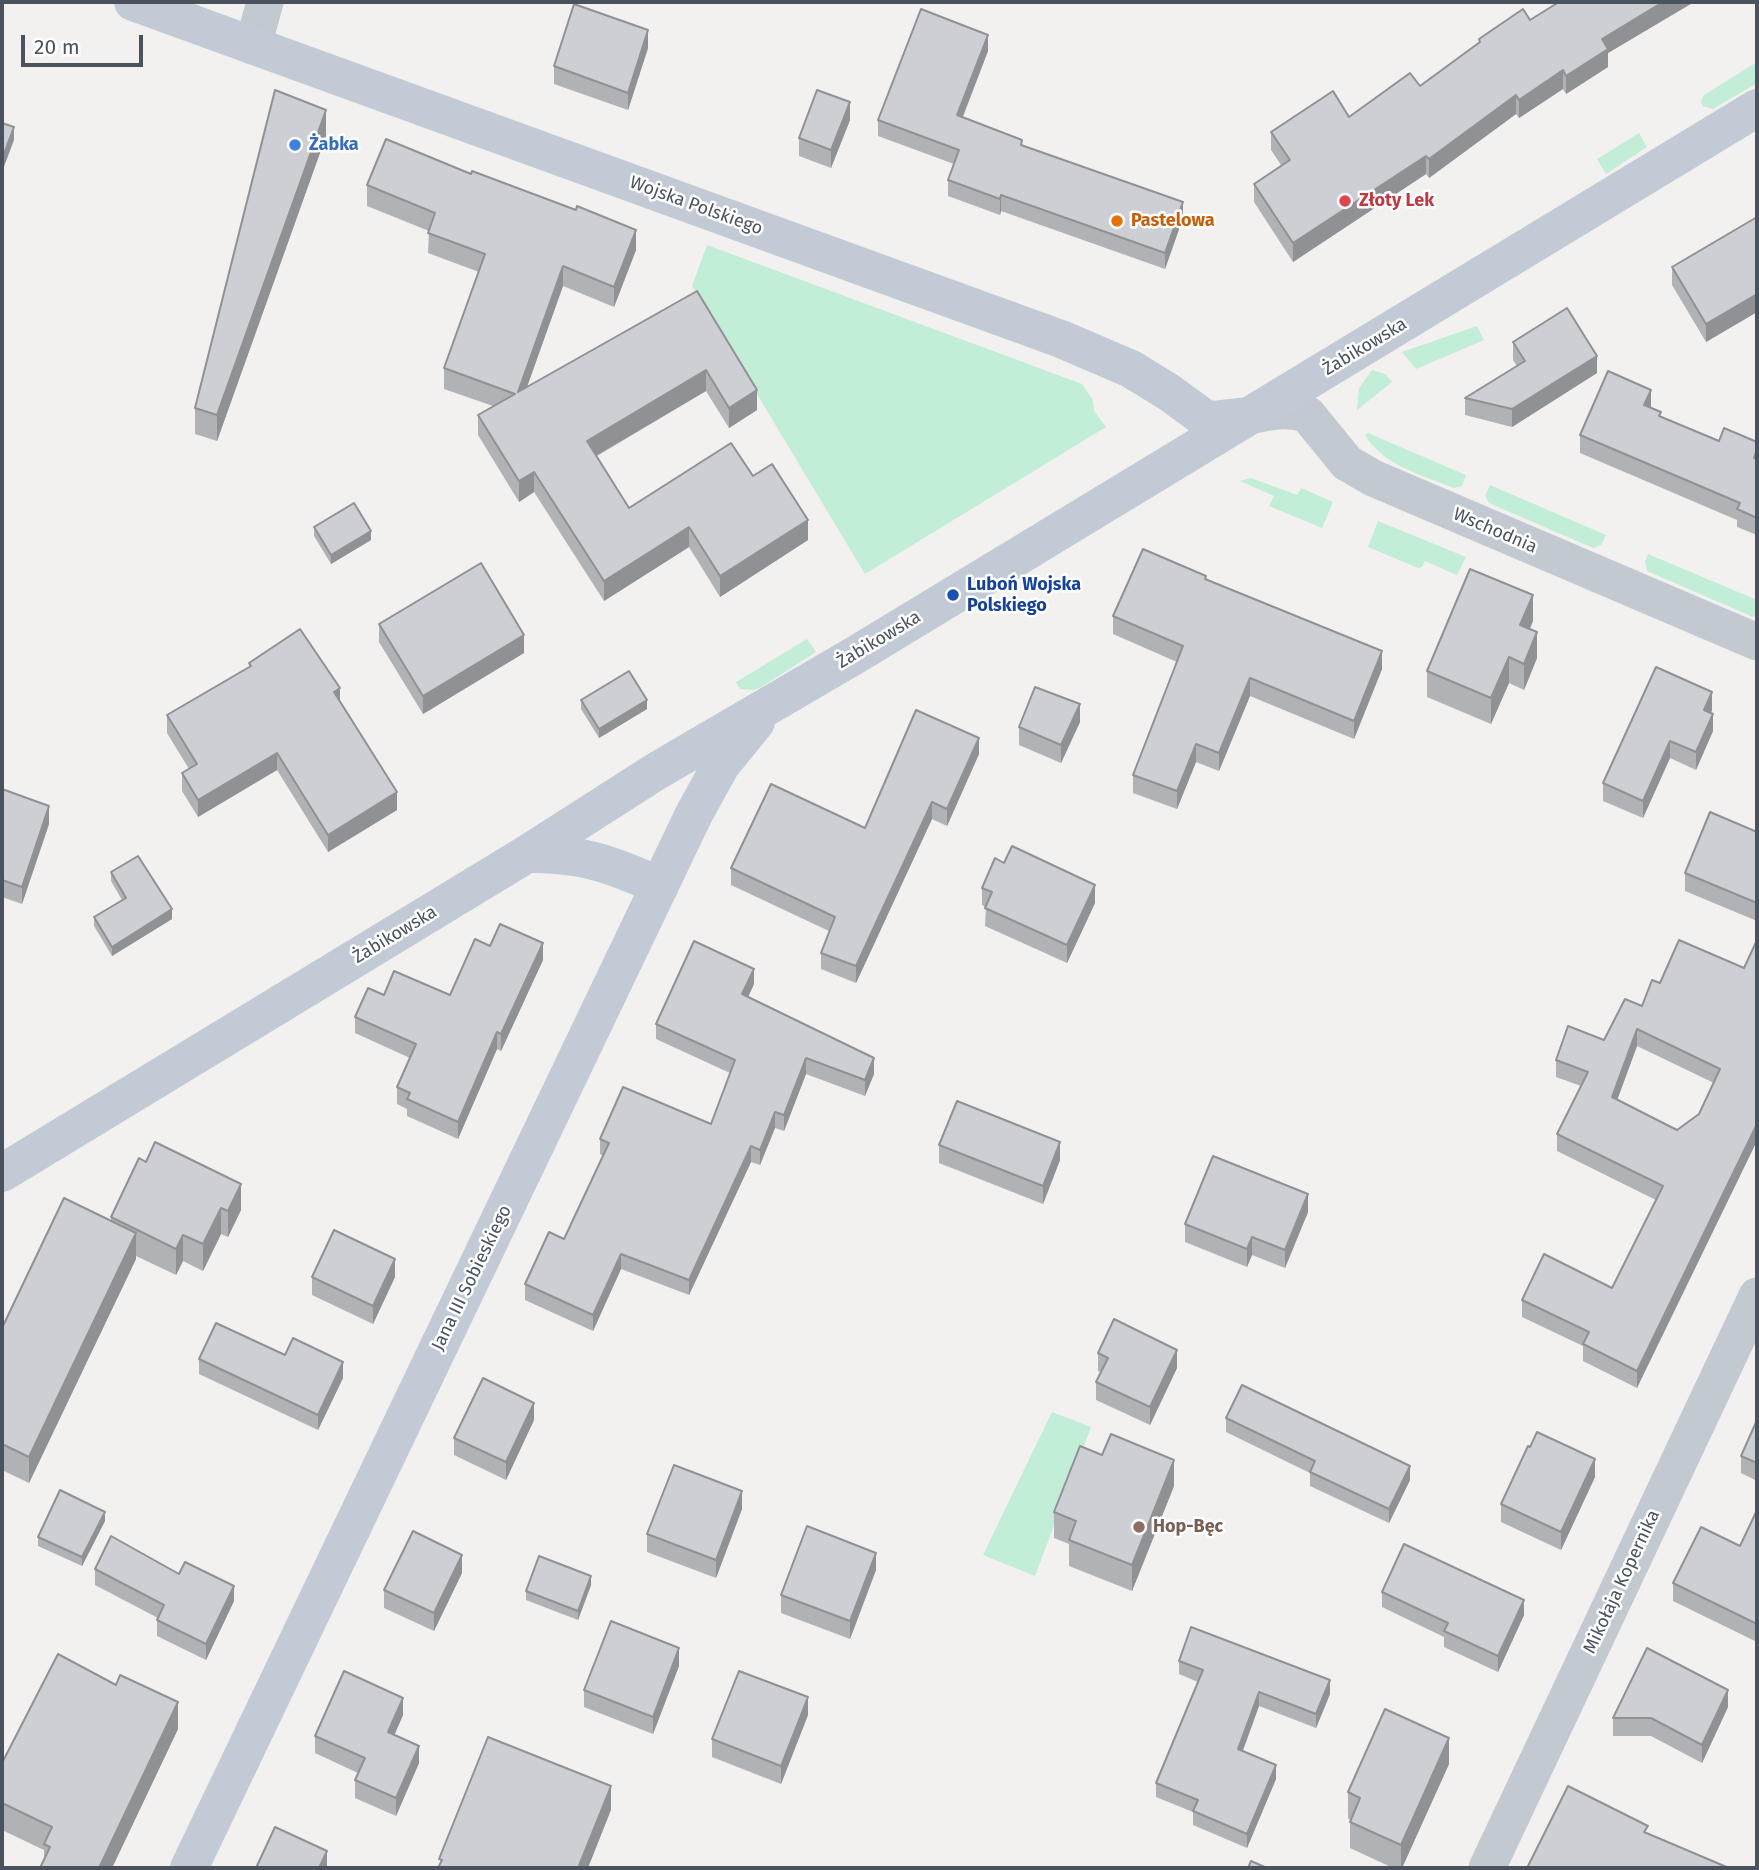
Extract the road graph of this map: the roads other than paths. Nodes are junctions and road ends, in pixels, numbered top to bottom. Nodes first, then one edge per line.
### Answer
1 (133, 2) edge
2 (265, 2) edge
3 (253, 47) junction
4 (1757, 108) edge
5 (1250, 416) junction
6 (1757, 642) edge
7 (778, 702) junction
8 (527, 854) junction
9 (660, 886) junction
10 (2, 1173) edge
11 (1757, 1296) edge
12 (189, 1868) edge
13 (1486, 1868) edge

1 - 3 street, Wojska Polskiego
2 - 3 street
3 - 5 street, Wojska Polskiego
4 - 5 street, Żabikowska
5 - 6 street, Wschodnia
5 - 7 street, Żabikowska
7 - 8 street, Żabikowska
7 - 9 street, Jana III Sobieskiego
8 - 9 street
8 - 10 street, Żabikowska
9 - 12 street, Jana III Sobieskiego
11 - 13 street, Mikołaja Kopernika

